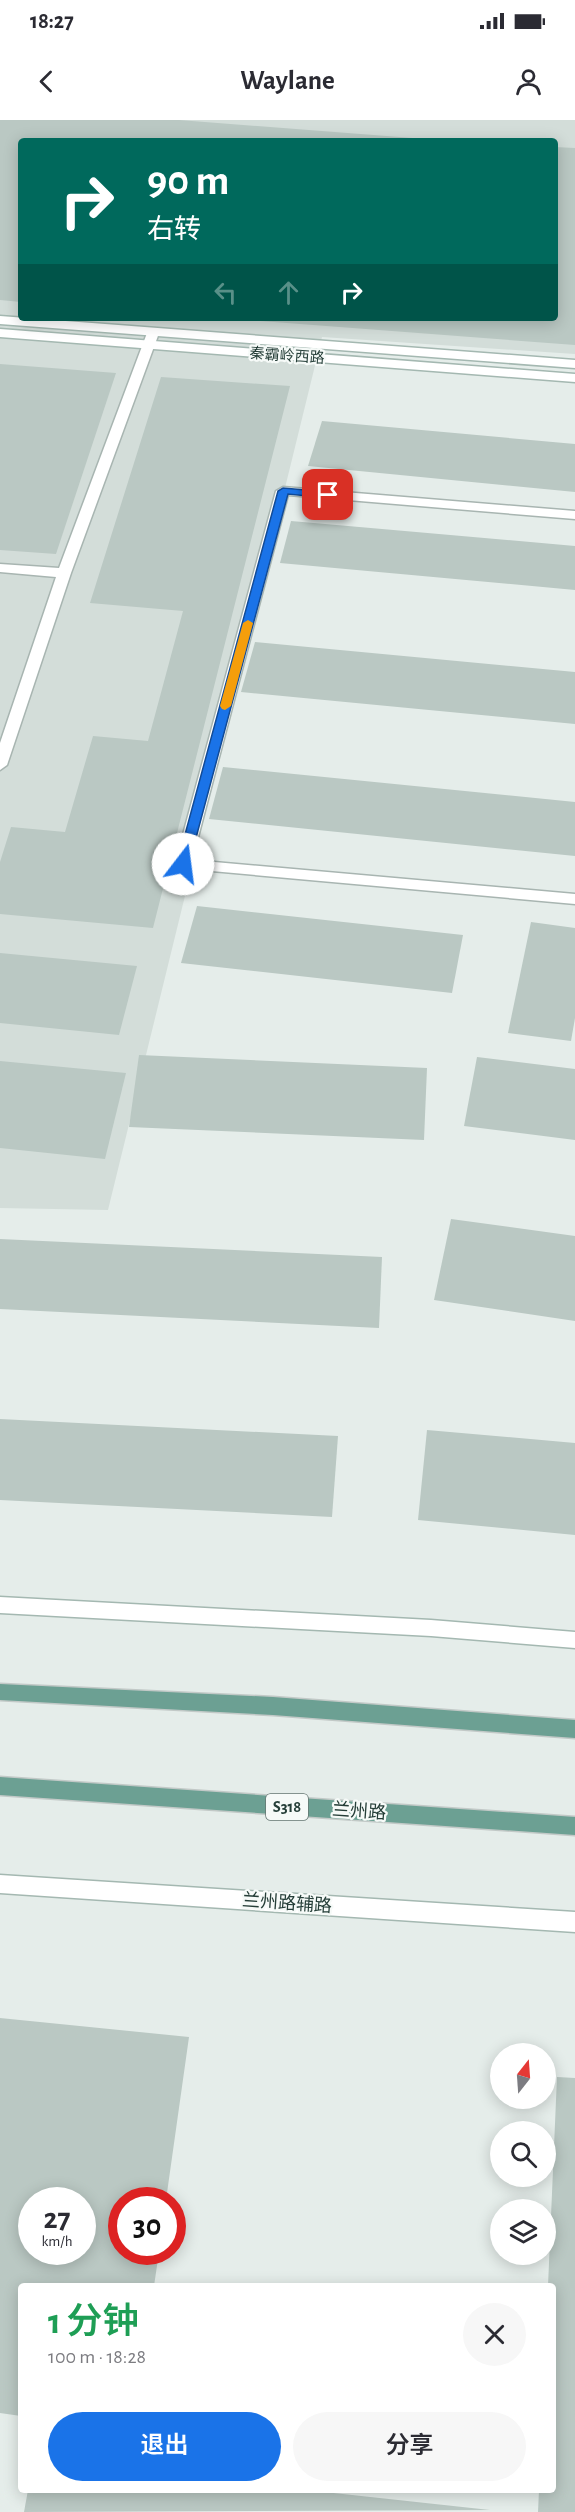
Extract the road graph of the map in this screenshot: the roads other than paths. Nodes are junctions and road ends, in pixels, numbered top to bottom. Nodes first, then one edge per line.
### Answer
1 (0, 320) edge
2 (0, 333) edge
3 (151, 339) junction
4 (575, 364) edge
5 (575, 378) edge
6 (575, 515) edge
7 (0, 568) edge
8 (64, 573) junction
9 (0, 765) edge
10 (575, 899) edge
11 (0, 1605) edge
12 (575, 1640) edge
13 (0, 1692) edge
14 (575, 1729) edge
15 (0, 1786) edge
16 (575, 1826) edge
17 (0, 1884) edge
18 (575, 1923) edge

1 - 3 street, 秦霸岭西路
2 - 3 street, 秦霸岭西路
3 - 4 street, 秦霸岭西路
3 - 5 street, 秦霸岭西路
3 - 8 street
6 - 10 street
7 - 8 street
8 - 9 street
11 - 12 street
13 - 14 main road
15 - 16 main road, 兰州路 / S318
17 - 18 street, 兰州路辅路

